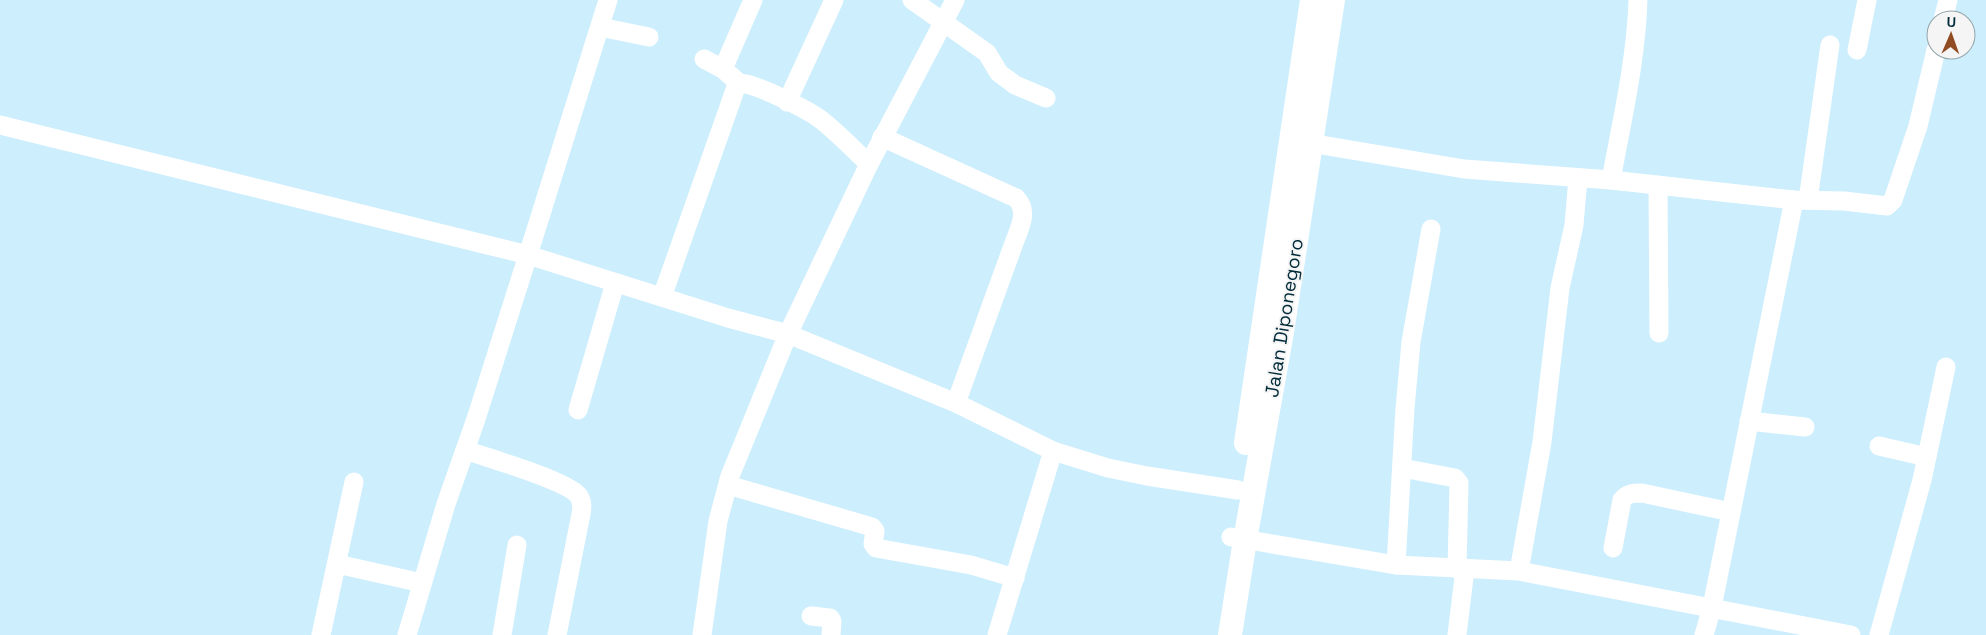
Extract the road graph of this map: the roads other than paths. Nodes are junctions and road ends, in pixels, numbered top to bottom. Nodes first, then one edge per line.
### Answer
1 (608, 0) edge
2 (753, 0) edge
3 (834, 0) edge
4 (912, 0) edge
5 (955, 0) edge
6 (1312, 0) edge
7 (1333, 0) edge
8 (1638, 0) edge
9 (1867, 0) edge
10 (944, 22) junction
11 (600, 27) junction
12 (649, 38) dead end
13 (1830, 45) dead end
14 (1857, 50) dead end
15 (704, 59) dead end
16 (1934, 60) edge
17 (723, 69) junction
18 (739, 83) junction
19 (1046, 98) dead end
20 (787, 102) junction
21 (0, 125) edge
22 (882, 137) junction
23 (1302, 142) junction
24 (868, 164) junction
25 (1578, 178) junction
26 (1611, 180) junction
27 (1658, 185) junction
28 (1801, 200) junction
29 (1431, 229) dead end
30 (528, 255) junction
31 (615, 283) junction
32 (662, 297) junction
33 (1659, 333) dead end
34 (788, 334) junction
35 (1946, 367) dead end
36 (956, 403) junction
37 (578, 410) dead end
38 (1749, 421) junction
39 (1805, 427) dead end
40 (1879, 446) dead end
41 (465, 450) junction
42 (1053, 451) junction
43 (1927, 457) junction
44 (1402, 468) junction
45 (354, 482) dead end
46 (728, 486) junction
47 (1238, 490) junction
48 (1731, 512) junction
49 (1238, 539) junction
50 (517, 545) dead end
51 (1613, 548) dead end
52 (337, 564) junction
53 (1396, 565) junction
54 (1461, 569) junction
55 (1519, 571) junction
56 (1015, 578) junction
57 (422, 583) junction
58 (1712, 607) junction
59 (811, 616) dead end
60 (321, 635) edge
61 (407, 635) edge
62 (502, 635) edge
63 (557, 635) edge
64 (702, 635) edge
65 (831, 635) edge
66 (997, 635) edge
67 (1215, 635) edge
68 (1230, 635) edge
69 (1457, 635) edge
70 (1704, 635) edge
71 (1852, 635) edge
72 (1879, 635) edge

1 - 11 street
2 - 17 street
3 - 20 street
4 - 10 street
5 - 10 street
6 - 23 main road, Jalan Diponegoro
7 - 23 main road, Jalan Diponegoro
8 - 26 street
9 - 14 street
10 - 19 street
10 - 22 street
11 - 12 street
11 - 30 street
13 - 28 street
15 - 17 street
16 - 28 street
17 - 18 street
18 - 20 street
18 - 32 street
20 - 24 street
21 - 30 street
22 - 24 street
22 - 36 street
23 - 25 street
23 - 47 main road, Jalan Diponegoro
23 - 49 main road, Jalan Diponegoro
24 - 34 street
25 - 26 street
25 - 55 street
26 - 27 street
27 - 28 street
27 - 33 street
28 - 38 street
29 - 44 street
30 - 31 street
30 - 41 street
31 - 32 street
31 - 37 street
32 - 34 street
34 - 36 street
34 - 46 street
35 - 43 street
36 - 42 street
38 - 39 street
38 - 48 street
40 - 43 street
41 - 57 street
41 - 63 street
42 - 47 street
42 - 56 street
43 - 72 street
44 - 53 street
44 - 54 street
45 - 52 street
46 - 56 street
46 - 64 street
47 - 49 main road, Jalan Diponegoro
48 - 51 street
48 - 58 street
49 - 53 street
49 - 67 main road, Jalan Diponegoro
49 - 68 main road, Jalan Diponegoro
50 - 62 street
52 - 57 street
52 - 60 street
53 - 54 street
54 - 55 street
54 - 69 street
55 - 58 street
56 - 66 street
57 - 61 street
58 - 70 street
58 - 71 street
59 - 65 street

